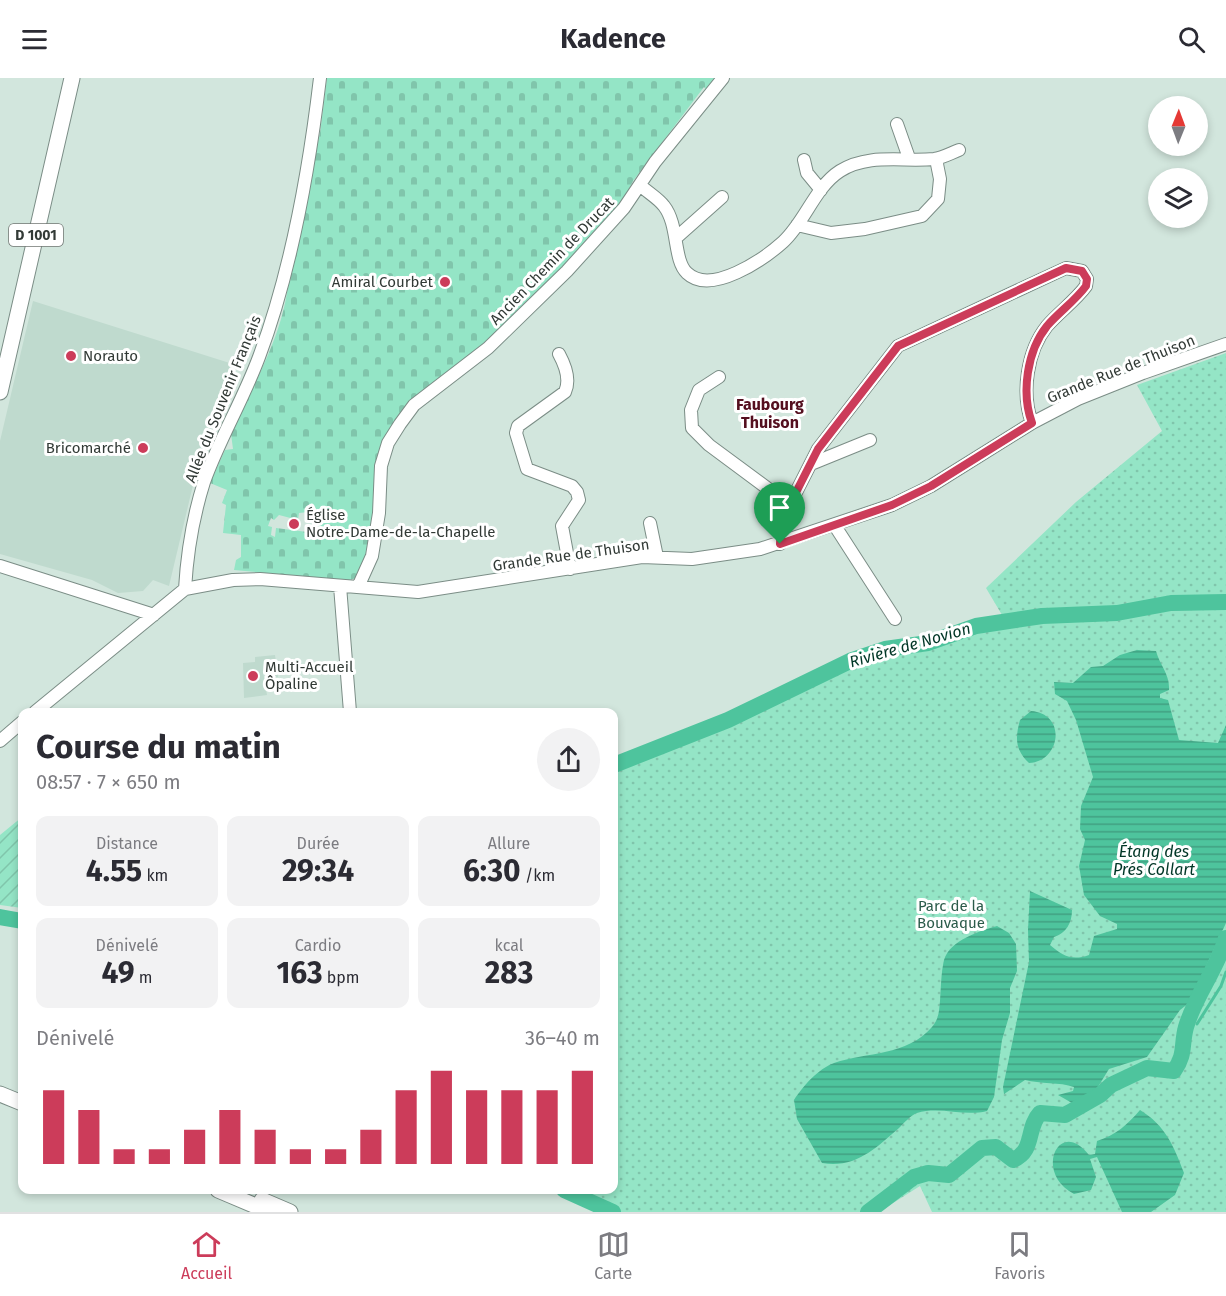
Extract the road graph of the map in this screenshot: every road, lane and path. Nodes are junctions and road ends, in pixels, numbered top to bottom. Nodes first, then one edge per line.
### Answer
1 (72, 78) edge
2 (320, 78) edge
3 (723, 78) edge
4 (897, 124) dead end
5 (960, 150) dead end
6 (909, 158) junction
7 (936, 159) junction
8 (804, 160) dead end
9 (640, 185) junction
10 (821, 190) junction
11 (722, 196) dead end
12 (797, 225) junction
13 (677, 237) junction
14 (1226, 344) edge
15 (559, 354) dead end
16 (719, 377) dead end
17 (0, 392) edge
18 (1032, 423) junction
19 (870, 440) dead end
20 (810, 464) junction
21 (790, 505) junction
22 (650, 523) dead end
23 (835, 526) junction
24 (780, 544) junction
25 (657, 557) junction
26 (0, 566) edge
27 (570, 569) junction
28 (340, 586) junction
29 (358, 588) junction
30 (185, 590) junction
31 (154, 615) junction
32 (895, 619) dead end
33 (40, 708) edge
34 (350, 708) edge
35 (18, 726) edge
36 (0, 741) edge
37 (0, 1085) edge
38 (18, 1093) edge
39 (0, 1094) edge
40 (18, 1101) edge
41 (227, 1194) edge
42 (247, 1194) edge
43 (270, 1212) edge
44 (290, 1212) edge

1 - 17 main road, D 1001
2 - 30 street, Allée du Souvenir Français
3 - 9 street, Ancien Chemin de Drucat
4 - 6 street
5 - 7 street
6 - 7 street
6 - 10 street
7 - 12 street
8 - 10 street
9 - 13 street
9 - 29 street, Ancien Chemin de Drucat
10 - 12 street
11 - 13 street
12 - 13 street
14 - 18 street, Grande Rue de Thuison
15 - 27 street
16 - 21 street
18 - 20 street
18 - 23 street, Grande Rue de Thuison
19 - 20 street
20 - 21 street
21 - 24 street
22 - 25 street
23 - 24 street, Grande Rue de Thuison
23 - 32 street
24 - 25 street, Grande Rue de Thuison
25 - 27 street, Grande Rue de Thuison
26 - 31 street
27 - 29 street, Grande Rue de Thuison
28 - 29 street, Grande Rue de Thuison
28 - 30 street, Grande Rue de Thuison
28 - 34 street
30 - 31 street, Grande Rue de Thuison
31 - 33 street, Grande Rue de Thuison
35 - 36 street
37 - 38 main road
39 - 40 main road
41 - 43 main road
42 - 44 main road

